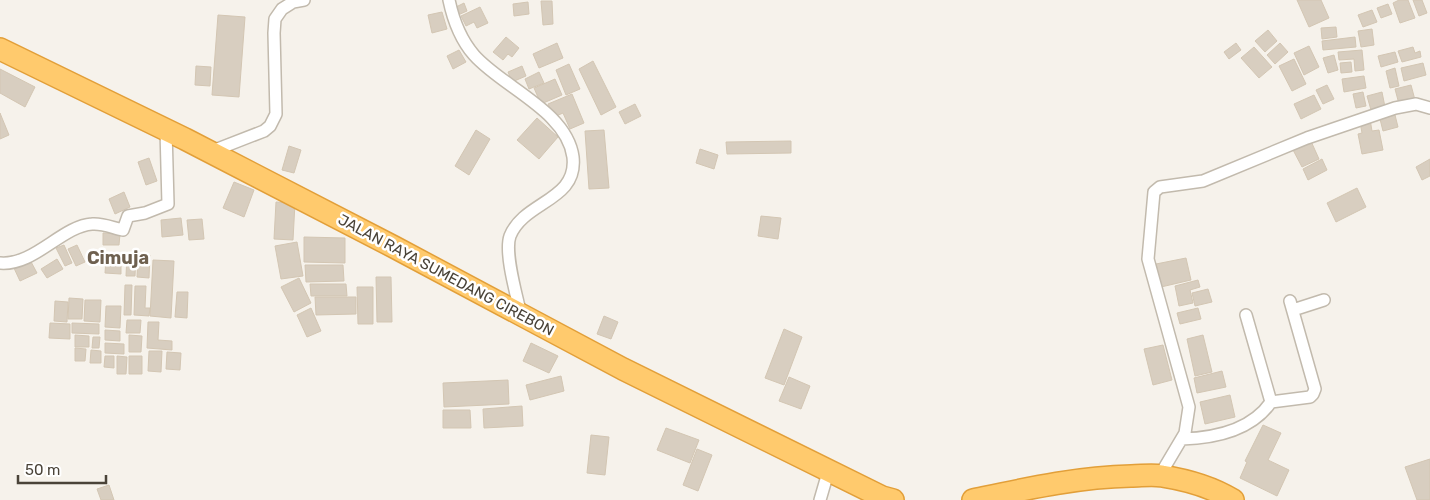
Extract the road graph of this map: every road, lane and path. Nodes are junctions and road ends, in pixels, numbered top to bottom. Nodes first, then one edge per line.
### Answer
1 (304, 0) edge
2 (449, 0) edge
3 (0, 49) edge
4 (1430, 108) edge
5 (166, 130) junction
6 (210, 152) junction
7 (0, 263) edge
8 (1324, 300) dead end
9 (521, 315) junction
10 (1246, 315) dead end
11 (1271, 402) junction
12 (1182, 439) junction
13 (829, 470) junction
14 (1160, 475) junction
15 (820, 500) edge
16 (893, 500) edge
17 (973, 500) edge
18 (1233, 500) edge

1 - 6 street
2 - 9 street
3 - 5 highway, JALAN RAYA SUMEDANG CIREBON
4 - 12 street
5 - 6 highway, JALAN RAYA SUMEDANG CIREBON
5 - 7 street
6 - 9 highway, JALAN RAYA SUMEDANG CIREBON
8 - 11 street
9 - 13 highway, JALAN RAYA SUMEDANG CIREBON
10 - 11 street
11 - 12 street
12 - 14 street
13 - 15 street
13 - 16 highway, JALAN RAYA SUMEDANG CIREBON
14 - 17 highway
14 - 18 highway

